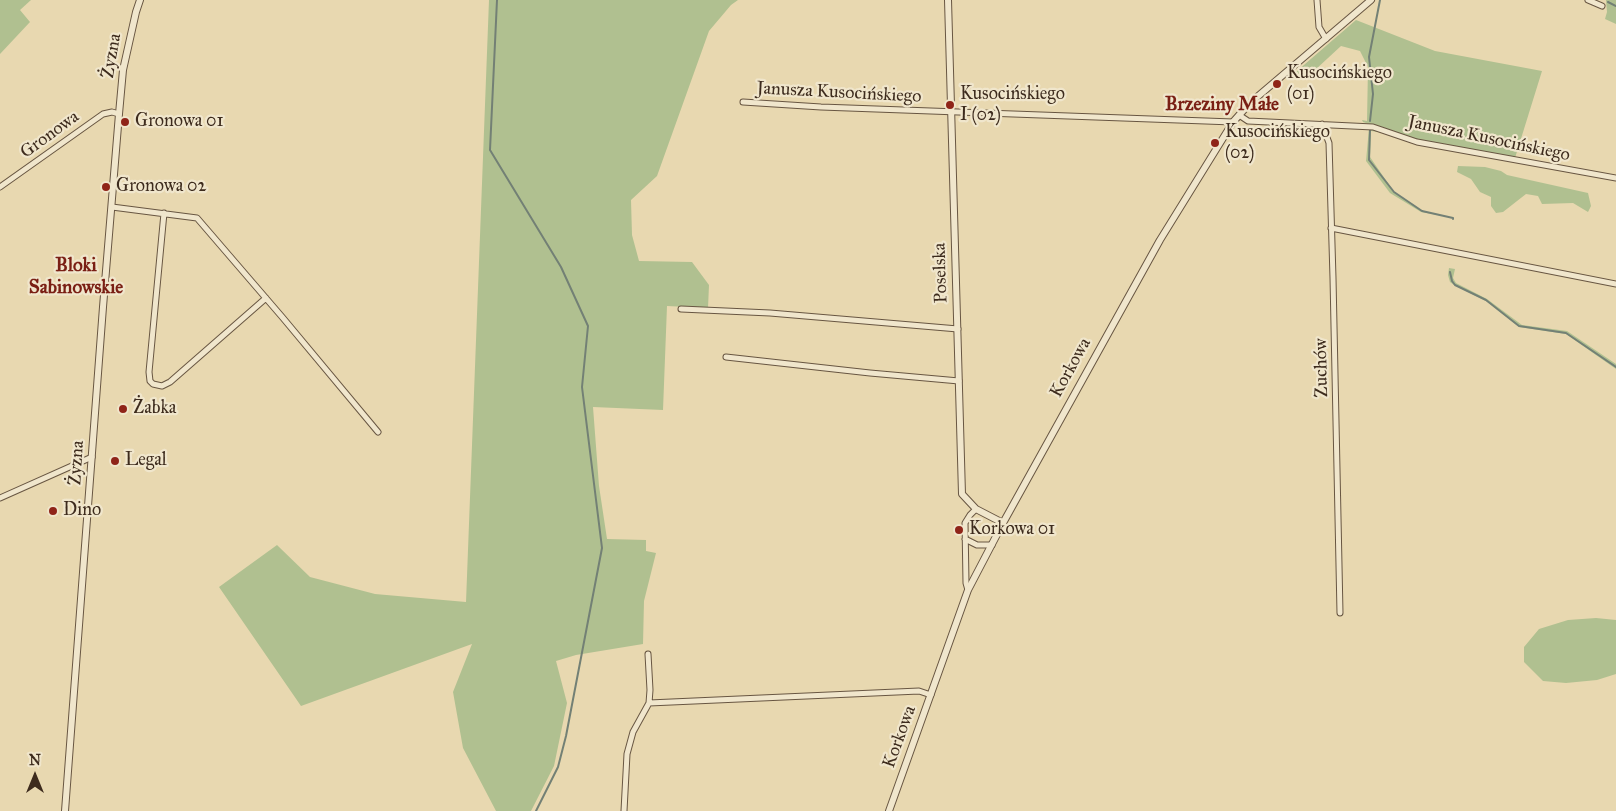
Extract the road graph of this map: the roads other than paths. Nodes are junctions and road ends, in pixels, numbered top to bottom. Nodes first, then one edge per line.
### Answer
1 (140, 0) edge
2 (948, 0) edge
3 (1316, 0) edge
4 (1372, 0) edge
5 (1588, 0) edge
6 (1602, 6) dead end
7 (1326, 39) junction
8 (744, 102) dead end
9 (952, 112) junction
10 (119, 114) junction
11 (1239, 115) junction
12 (1233, 122) junction
13 (1322, 124) junction
14 (1616, 178) edge
15 (0, 187) edge
16 (112, 207) junction
17 (164, 213) junction
18 (1331, 228) junction
19 (1616, 284) edge
20 (266, 298) junction
21 (682, 309) dead end
22 (958, 329) junction
23 (726, 357) dead end
24 (959, 381) junction
25 (378, 432) dead end
26 (92, 458) junction
27 (0, 498) edge
28 (976, 509) junction
29 (1003, 522) junction
30 (965, 539) junction
31 (992, 545) junction
32 (968, 590) junction
33 (1340, 613) dead end
34 (648, 654) dead end
35 (931, 694) junction
36 (649, 703) junction
37 (65, 811) edge
38 (624, 811) edge
39 (889, 811) edge

1 - 10 street, Żyzna
2 - 9 street, Poselska
3 - 7 street
4 - 7 street, Korkowa
5 - 6 street
7 - 11 street, Korkowa
8 - 9 street, Janusza Kusocińskiego
9 - 12 street, Janusza Kusocińskiego
9 - 22 street, Poselska
10 - 15 street, Gronowa
10 - 16 street, Żyzna
11 - 12 street, Korkowa
11 - 13 street, Janusza Kusocińskiego
12 - 29 street, Korkowa
13 - 14 street, Janusza Kusocińskiego
13 - 18 street, Zuchów
16 - 17 street
16 - 26 street, Żyzna
17 - 20 street
17 - 20 street
18 - 19 street
18 - 33 street, Zuchów
20 - 25 street
21 - 22 street
22 - 24 street, Poselska
23 - 24 street
24 - 28 street, Poselska
26 - 27 street
26 - 37 street, Żyzna
28 - 29 street, Poselska
28 - 30 street
29 - 31 street, Korkowa
30 - 31 street
30 - 32 street
31 - 32 street, Korkowa
32 - 35 street, Korkowa
34 - 36 street
35 - 36 street
35 - 39 street, Korkowa
36 - 38 street

